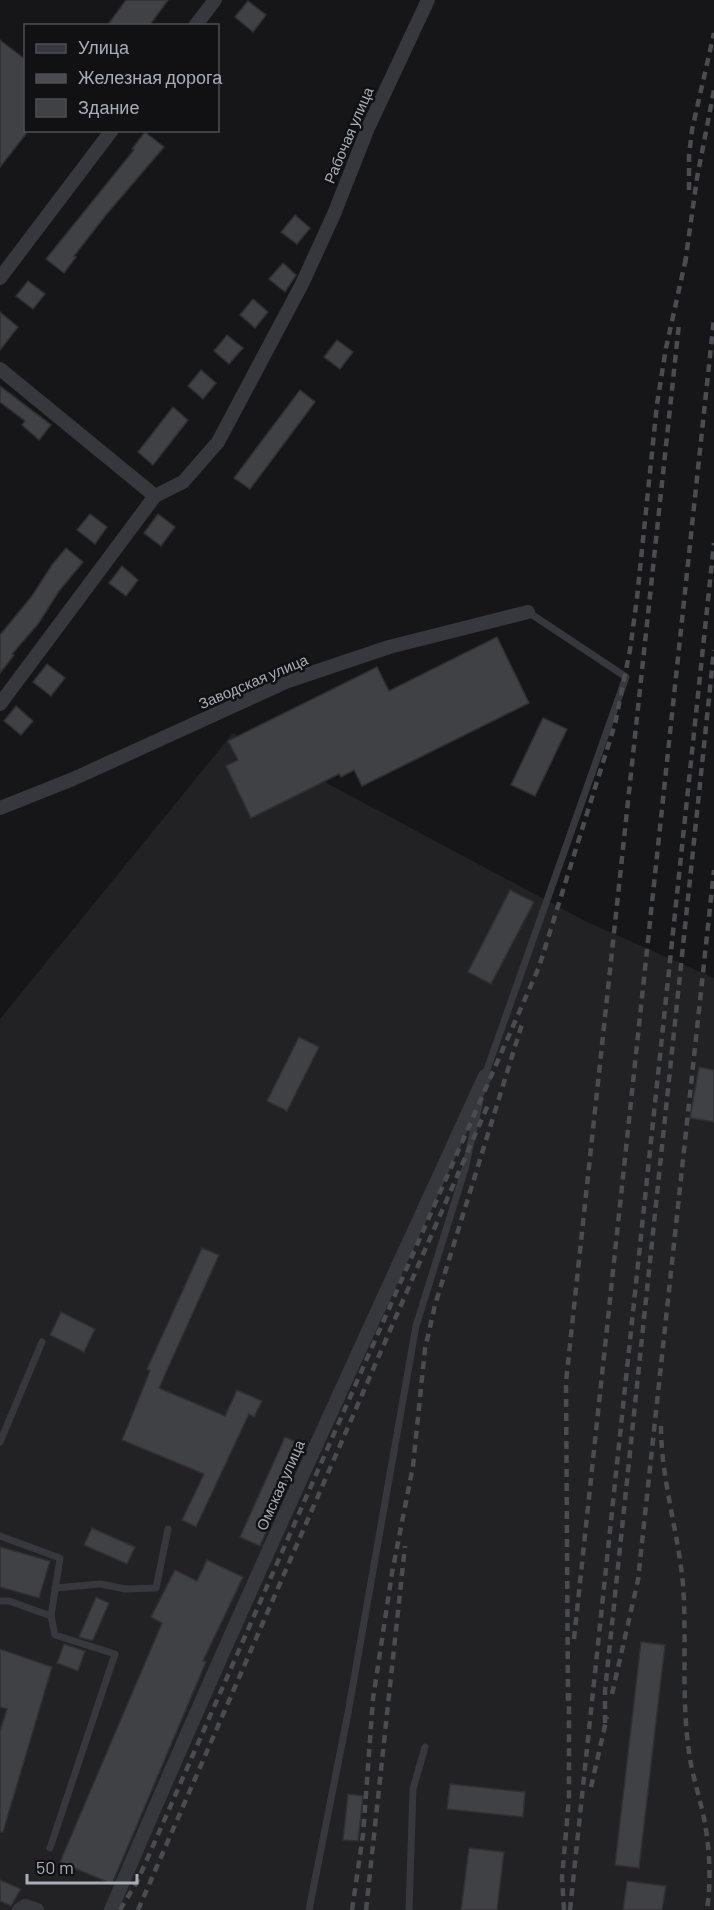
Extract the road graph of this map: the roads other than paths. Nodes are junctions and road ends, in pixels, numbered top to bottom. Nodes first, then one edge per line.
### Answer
1 (215, 0) edge
2 (428, 0) edge
3 (197, 24) edge
4 (110, 132) edge
5 (0, 278) edge
6 (0, 369) edge
7 (155, 496) junction
8 (528, 612) joint
9 (0, 704) edge
10 (0, 808) edge
11 (485, 1076) junction
12 (42, 1342) dead end
13 (0, 1442) edge
14 (168, 1529) dead end
15 (0, 1536) edge
16 (55, 1588) junction
17 (0, 1601) edge
18 (51, 1616) junction
19 (425, 1746) dead end
20 (50, 1848) dead end
21 (111, 1910) edge
22 (309, 1910) edge
23 (409, 1910) edge

1 - 3 street
2 - 7 street, Рабочая улица
4 - 5 street
6 - 7 street
7 - 9 street
8 - 10 street, Заводская улица
8 - 11 lane
11 - 21 street, Омская улица
11 - 22 lane
12 - 13 lane
14 - 16 lane
15 - 16 lane
16 - 18 lane
17 - 18 lane
18 - 20 lane
19 - 23 lane

